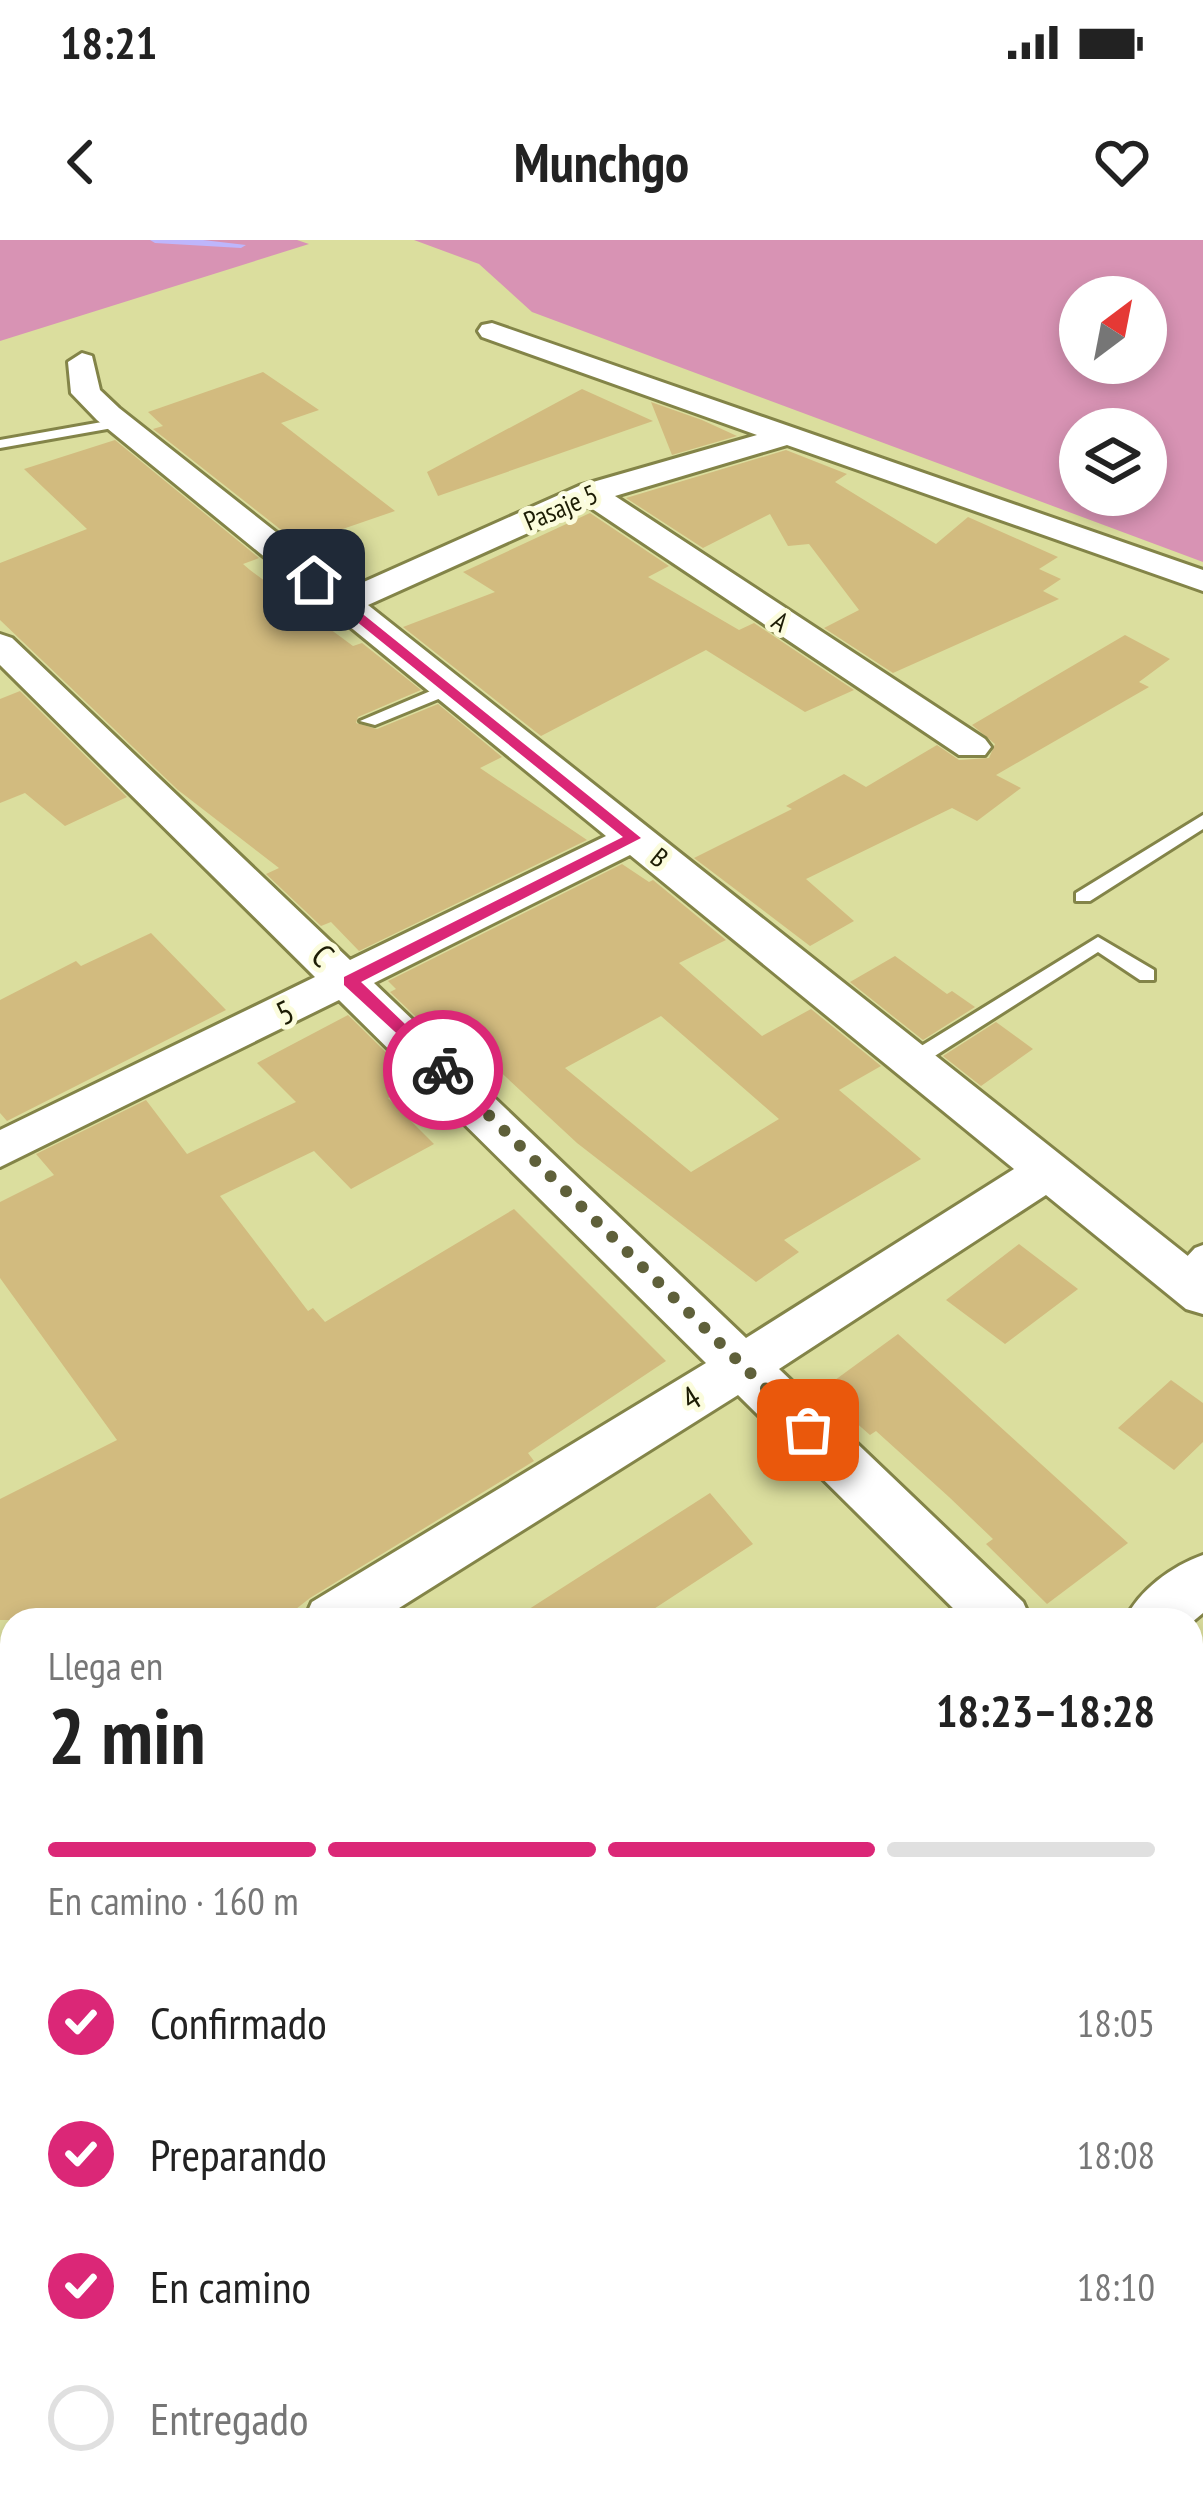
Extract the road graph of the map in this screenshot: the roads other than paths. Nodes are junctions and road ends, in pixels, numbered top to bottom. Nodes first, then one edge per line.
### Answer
1 (492, 331) dead end
2 (82, 362) dead end
3 (118, 423) junction
4 (788, 435) junction
5 (0, 444) edge
6 (590, 494) junction
7 (1203, 581) edge
8 (343, 604) junction
9 (0, 645) edge
10 (447, 688) junction
11 (368, 722) dead end
12 (972, 747) dead end
13 (1203, 821) edge
14 (634, 838) junction
15 (1083, 896) dead end
16 (1147, 975) dead end
17 (350, 981) junction
18 (912, 1061) junction
19 (0, 1150) edge
20 (1047, 1171) junction
21 (1195, 1275) edge
22 (743, 1366) junction
23 (1203, 1579) edge
24 (351, 1608) edge
25 (991, 1608) edge
26 (1168, 1608) edge

1 - 4 street
2 - 3 street, B
3 - 5 lane
3 - 8 street, B
4 - 6 street, Pasaje 5
4 - 7 street
6 - 8 street, Pasaje 5
6 - 12 street, A
8 - 10 street, B
9 - 17 street, C
10 - 11 lane
10 - 14 street, B
13 - 15 lane
14 - 17 street, 5
14 - 18 street, B
16 - 18 lane
17 - 19 street, 5
17 - 22 street, C
18 - 20 street, B
20 - 21 street, B
20 - 22 street, 4
22 - 24 street, 4
22 - 25 street, C
23 - 26 street

